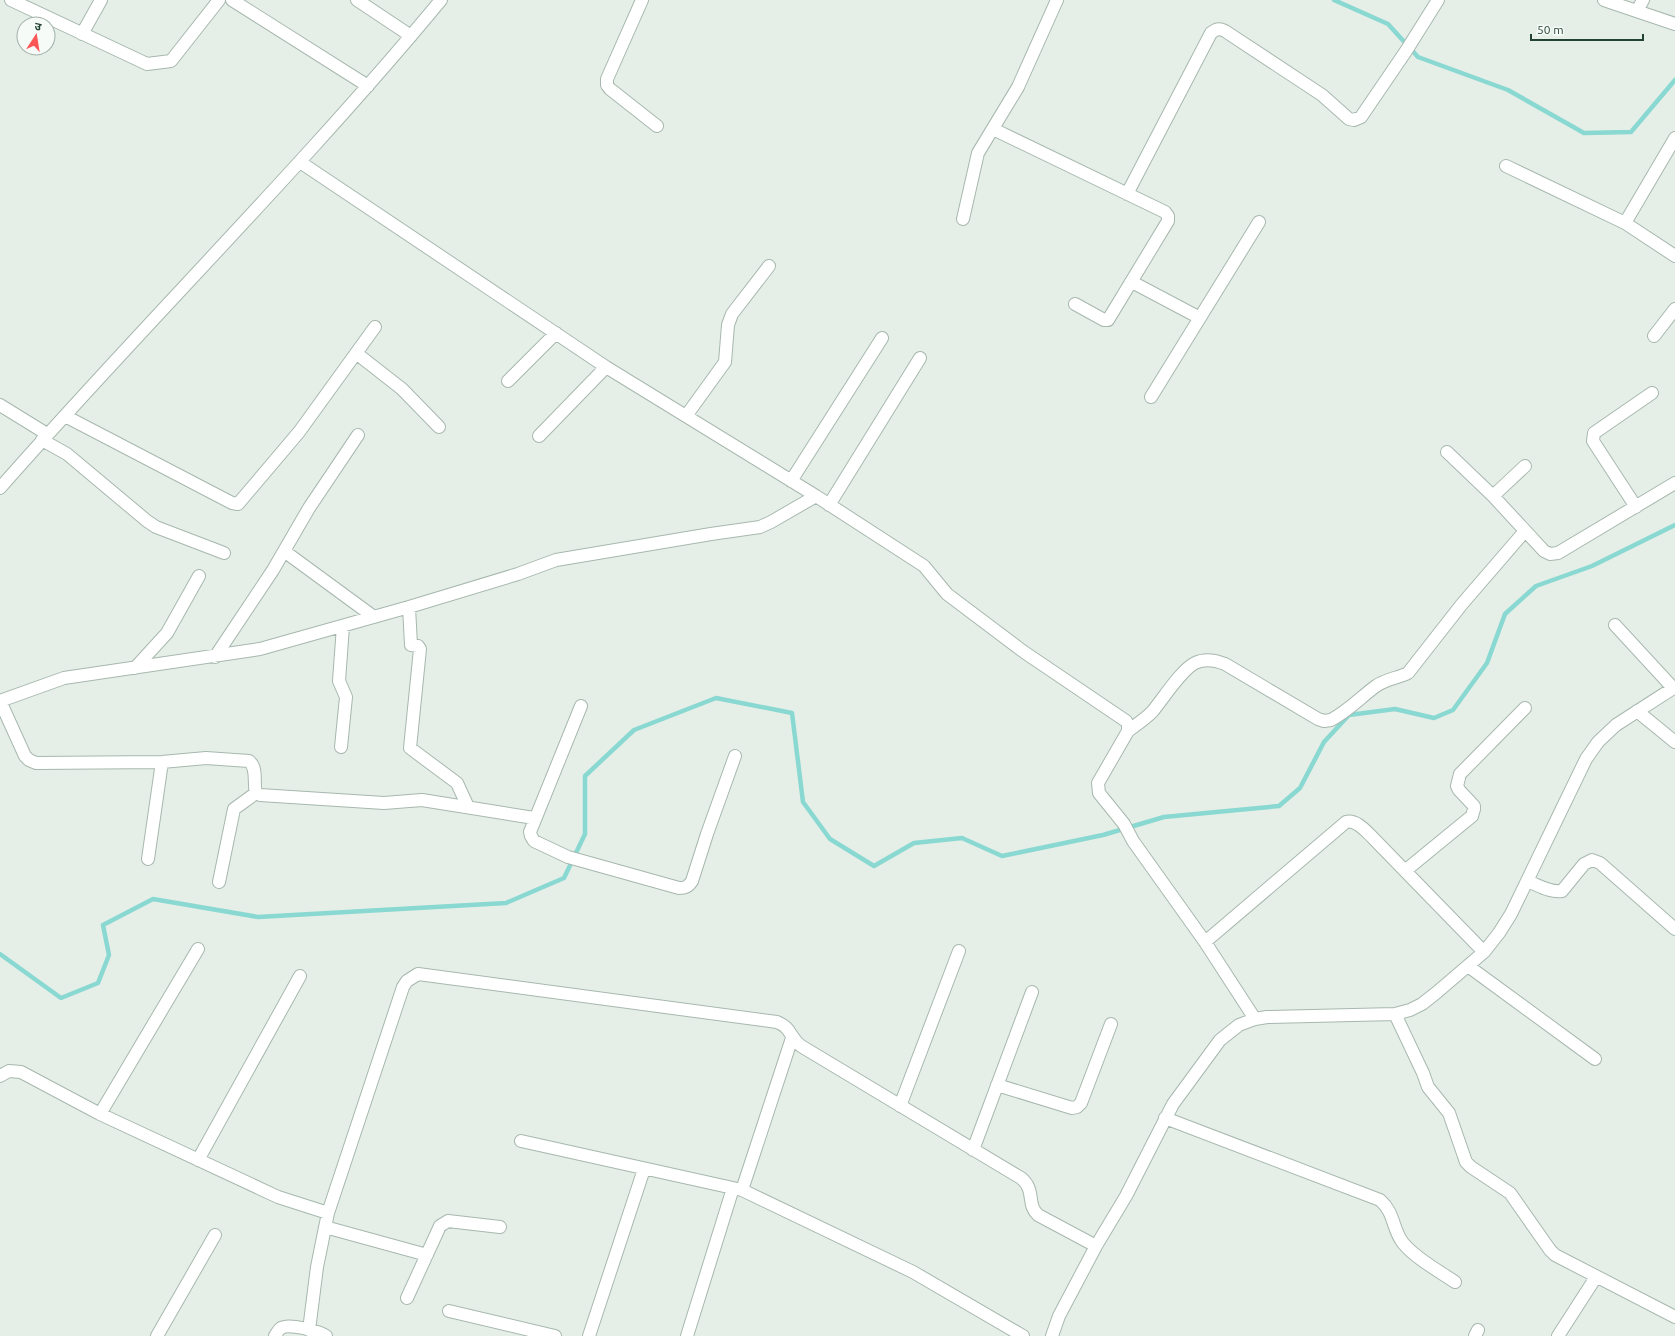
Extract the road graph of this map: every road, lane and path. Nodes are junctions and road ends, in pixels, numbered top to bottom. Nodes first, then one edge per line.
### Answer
1 (11, 0) edge
2 (101, 0) edge
3 (219, 0) edge
4 (232, 0) edge
5 (357, 0) edge
6 (441, 0) edge
7 (642, 0) edge
8 (1057, 0) edge
9 (1438, 0) edge
10 (1604, 0) edge
11 (1643, 0) edge
12 (1637, 11) junction
13 (1675, 24) edge
14 (82, 34) junction
15 (411, 36) junction
16 (368, 86) junction
17 (657, 126) dead end
18 (993, 129) junction
19 (1675, 138) edge
20 (300, 162) junction
21 (1506, 166) dead end
22 (1127, 194) junction
23 (963, 219) dead end
24 (1259, 222) dead end
25 (1625, 223) junction
26 (1675, 256) edge
27 (769, 266) dead end
28 (1132, 282) junction
29 (1075, 304) dead end
30 (1675, 309) edge
31 (1200, 318) junction
32 (375, 327) dead end
33 (556, 333) junction
34 (1654, 336) dead end
35 (882, 338) dead end
36 (356, 353) junction
37 (920, 358) dead end
38 (606, 367) junction
39 (508, 381) dead end
40 (1652, 393) dead end
41 (1151, 397) dead end
42 (0, 405) edge
43 (64, 416) junction
44 (686, 416) junction
45 (439, 428) dead end
46 (358, 435) dead end
47 (539, 436) dead end
48 (44, 437) junction
49 (1447, 452) dead end
50 (1525, 466) dead end
51 (791, 480) junction
52 (1675, 483) edge
53 (0, 488) edge
54 (816, 496) junction
55 (1493, 496) junction
56 (830, 505) junction
57 (1636, 507) junction
58 (1526, 531) junction
59 (284, 551) junction
60 (224, 553) dead end
61 (199, 576) dead end
62 (409, 607) junction
63 (374, 617) junction
64 (1615, 625) dead end
65 (343, 626) junction
66 (215, 657) junction
67 (135, 668) junction
68 (1674, 688) edge
69 (0, 701) edge
70 (581, 706) dead end
71 (1525, 708) dead end
72 (1637, 711) junction
73 (1128, 731) junction
74 (1675, 742) edge
75 (341, 747) dead end
76 (735, 756) dead end
77 (162, 762) junction
78 (256, 792) junction
79 (468, 807) junction
80 (534, 818) junction
81 (148, 859) dead end
82 (1406, 870) junction
83 (1527, 881) junction
84 (219, 882) dead end
85 (1675, 929) edge
86 (1204, 942) junction
87 (198, 949) dead end
88 (959, 951) dead end
89 (1484, 952) junction
90 (1468, 966) junction
91 (300, 976) dead end
92 (1032, 992) dead end
93 (1394, 1014) junction
94 (1255, 1019) junction
95 (1111, 1024) dead end
96 (792, 1038) junction
97 (1595, 1059) dead end
98 (0, 1076) edge
99 (997, 1085) junction
100 (900, 1106) junction
101 (100, 1114) junction
102 (1165, 1118) junction
103 (521, 1141) dead end
104 (973, 1150) junction
105 (198, 1160) junction
106 (644, 1169) junction
107 (738, 1189) junction
108 (328, 1213) junction
109 (325, 1227) junction
110 (500, 1227) dead end
111 (215, 1234) dead end
112 (1096, 1246) junction
113 (427, 1255) junction
114 (1596, 1277) junction
115 (1455, 1282) dead end
116 (406, 1298) dead end
117 (449, 1311) dead end
118 (1675, 1317) edge
119 (309, 1330) junction
120 (157, 1336) edge
121 (275, 1336) edge
122 (326, 1336) edge
123 (555, 1336) edge
124 (589, 1336) edge
125 (687, 1336) edge
126 (1024, 1336) edge
127 (1052, 1336) edge
128 (1558, 1336) edge

1 - 14 street
2 - 14 street
3 - 14 street
4 - 16 street
5 - 15 street
6 - 15 street
7 - 17 street
8 - 18 street
9 - 22 street
10 - 12 street
11 - 12 street
12 - 13 street
15 - 16 street
16 - 20 street
18 - 22 street
18 - 23 street
19 - 25 street
20 - 33 street
20 - 43 street
21 - 25 street
22 - 28 street
24 - 31 street
25 - 26 street
27 - 44 street
28 - 29 street
28 - 31 street
30 - 34 street
31 - 41 street
32 - 36 street
33 - 38 street
33 - 39 street
35 - 51 street
36 - 43 street
36 - 45 street
37 - 56 street
38 - 44 street
38 - 47 street
40 - 57 street
42 - 48 street
43 - 48 street
44 - 51 street
46 - 59 street
48 - 53 street
48 - 60 street
49 - 55 street
50 - 55 street
51 - 54 street
52 - 57 street
54 - 56 street
54 - 62 street
55 - 58 street
56 - 73 street
57 - 58 street
58 - 73 street
59 - 63 street
59 - 66 street
61 - 67 street
62 - 63 street
62 - 79 street
63 - 65 street
64 - 68 street
65 - 66 street
65 - 75 street
66 - 67 street
67 - 69 street
68 - 72 street
69 - 77 street
70 - 80 street
71 - 82 street
72 - 74 street
72 - 83 street
73 - 86 street
76 - 80 street
77 - 78 street
77 - 81 street
78 - 79 street
78 - 84 street
79 - 80 street
82 - 86 street
82 - 89 street
83 - 85 street
83 - 89 street
86 - 94 street
87 - 101 street
88 - 100 street
89 - 90 street
90 - 93 street
90 - 97 street
91 - 105 street
92 - 99 street
93 - 94 street
93 - 114 street
94 - 102 street
95 - 99 street
96 - 100 street
96 - 107 street
96 - 108 street
98 - 101 street
99 - 104 street
100 - 104 street
101 - 105 street
102 - 112 street
102 - 115 street
103 - 106 street
104 - 112 street
105 - 108 street
106 - 107 street
106 - 124 street
107 - 125 street
107 - 126 street
108 - 109 street
109 - 113 street
109 - 119 street
110 - 113 street
111 - 120 street
112 - 127 street
113 - 116 street
114 - 118 street
114 - 128 street
117 - 123 street
119 - 121 street
119 - 122 street

